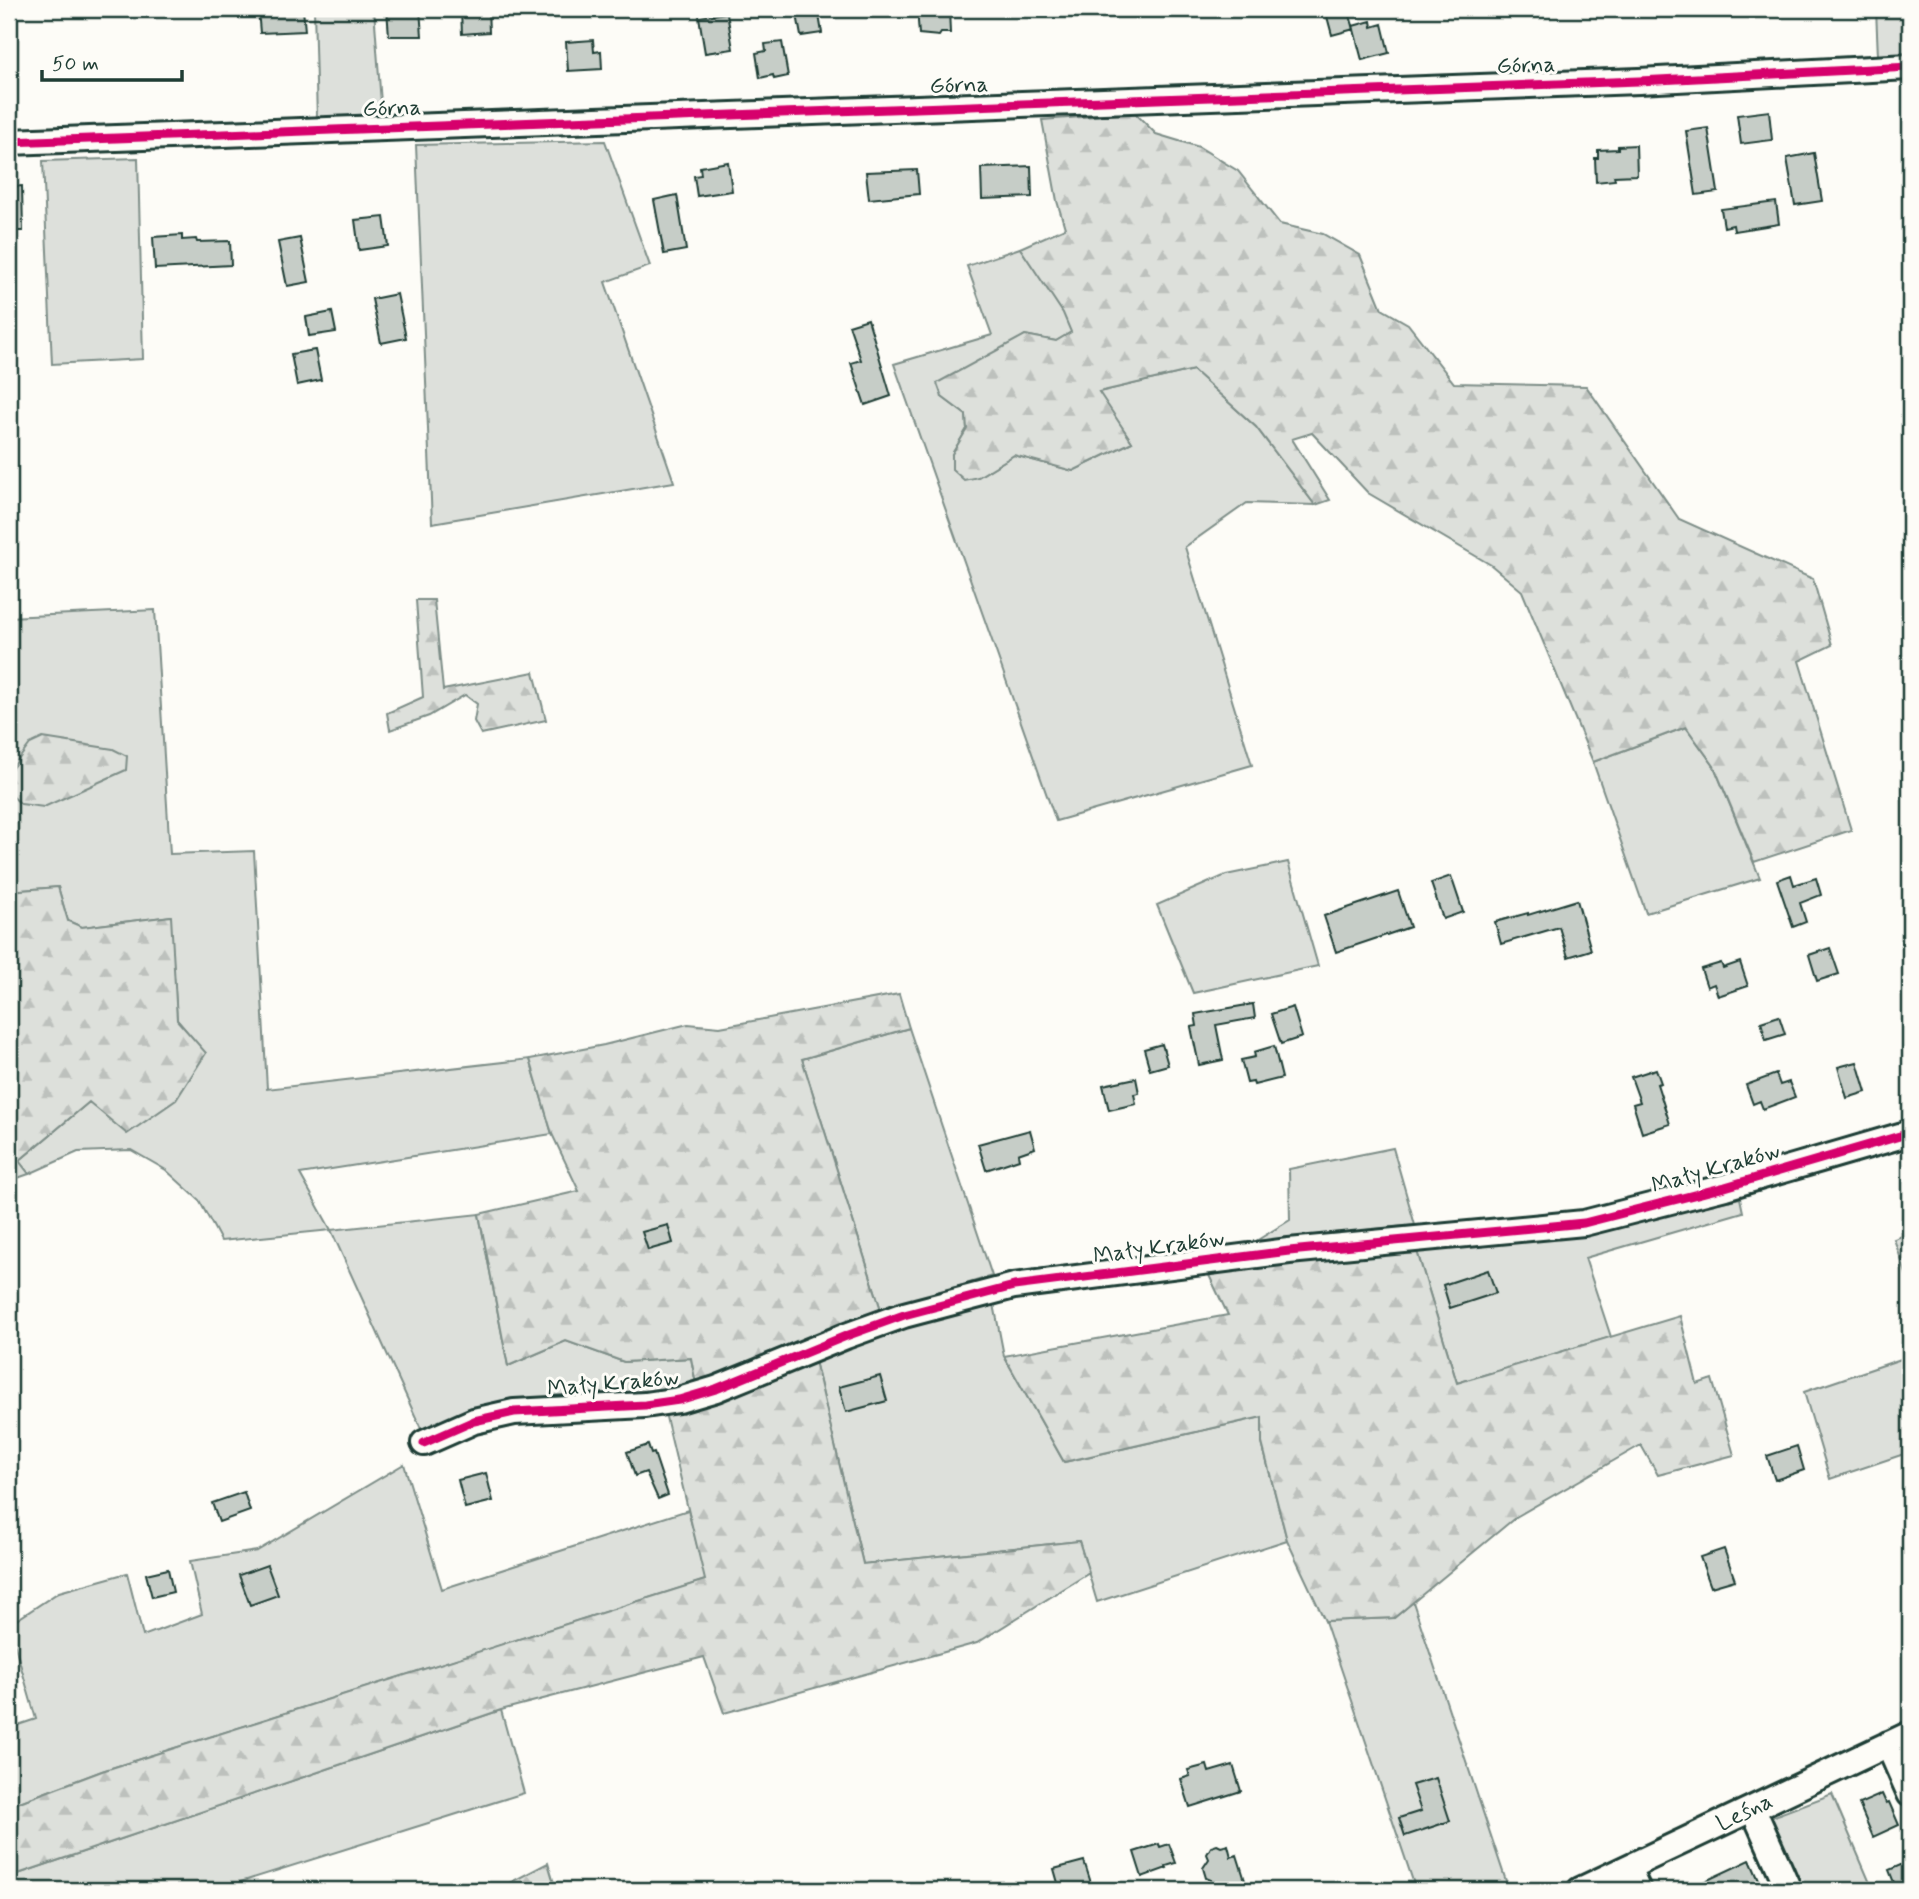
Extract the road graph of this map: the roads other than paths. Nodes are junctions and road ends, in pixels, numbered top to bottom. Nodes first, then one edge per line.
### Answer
1 (1910, 67) edge
2 (9, 142) edge
3 (1910, 1133) edge
4 (424, 1443) dead end
5 (1899, 1739) edge
6 (1910, 1794) edge
7 (1753, 1809) junction
8 (1633, 1879) edge
9 (1580, 1890) edge
10 (1789, 1890) edge

1 - 2 street, Górna
3 - 4 street, Mały Kraków
5 - 6 street
5 - 7 street, Leśna
7 - 8 street, Leśna
7 - 10 street
8 - 9 street, Leśna

